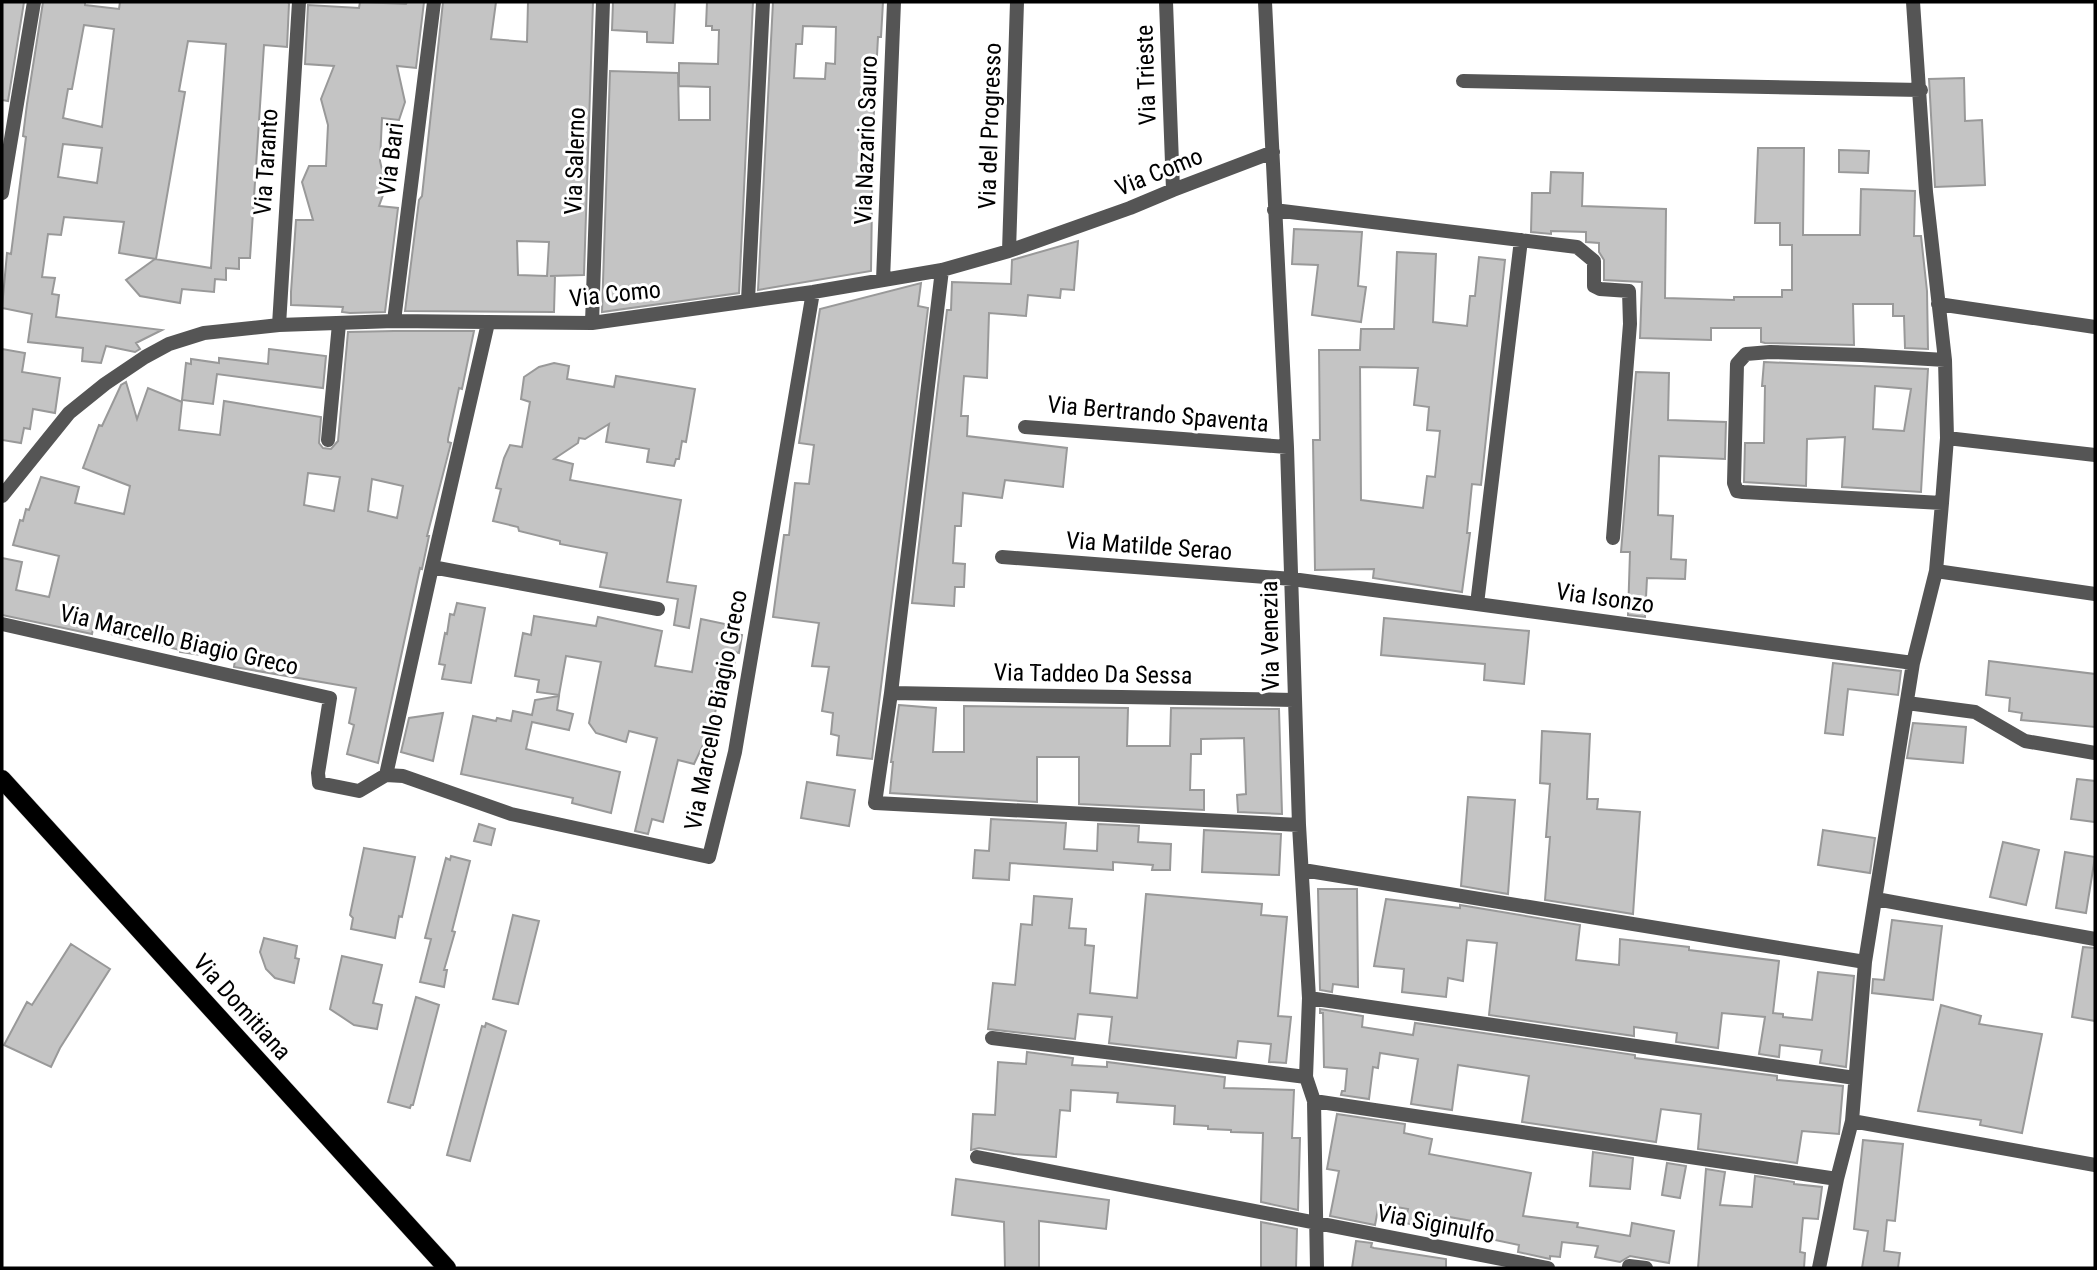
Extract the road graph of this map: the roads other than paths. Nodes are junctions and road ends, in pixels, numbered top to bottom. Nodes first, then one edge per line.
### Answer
1 (34, 2) edge
2 (299, 2) edge
3 (434, 2) edge
4 (604, 2) edge
5 (762, 2) edge
6 (894, 2) edge
7 (1017, 2) edge
8 (1166, 2) edge
9 (1265, 2) edge
10 (1913, 2) edge
11 (1463, 81) dead end
12 (1921, 90) junction
13 (1273, 152) junction
14 (1173, 190) junction
15 (2, 193) edge
16 (1274, 210) junction
17 (1521, 240) junction
18 (1009, 251) junction
19 (942, 270) junction
20 (883, 280) junction
21 (813, 292) junction
22 (748, 300) junction
23 (1938, 304) junction
24 (394, 321) junction
25 (488, 323) junction
26 (592, 323) junction
27 (339, 324) junction
28 (279, 325) junction
29 (2095, 327) edge
30 (1944, 360) junction
31 (1025, 427) dead end
32 (1947, 438) junction
33 (328, 440) dead end
34 (1287, 447) junction
35 (2095, 455) edge
36 (2, 496) edge
37 (1942, 503) junction
38 (1613, 538) dead end
39 (1002, 557) dead end
40 (432, 567) junction
41 (1936, 571) junction
42 (1292, 579) junction
43 (2095, 594) edge
44 (1477, 604) junction
45 (658, 609) dead end
46 (2, 624) edge
47 (1913, 663) junction
48 (891, 693) junction
49 (1294, 701) junction
50 (1907, 703) junction
51 (2095, 753) edge
52 (386, 775) junction
53 (2, 779) edge
54 (1299, 825) junction
55 (1303, 870) junction
56 (1876, 900) junction
57 (2095, 939) edge
58 (1865, 962) junction
59 (1309, 998) junction
60 (992, 1038) dead end
61 (1306, 1077) junction
62 (1855, 1078) junction
63 (1314, 1101) junction
64 (1852, 1121) junction
65 (977, 1157) dead end
66 (2095, 1165) edge
67 (1837, 1179) junction
68 (1315, 1225) junction
69 (447, 1268) edge
70 (1317, 1268) edge
71 (1548, 1268) edge
72 (1629, 1268) edge
73 (1646, 1268) edge
74 (1819, 1268) edge

1 - 15 street
2 - 28 street, Via Taranto
3 - 24 street, Via Bari
4 - 26 street, Via Salerno
5 - 22 street
6 - 20 street, Via Nazario Sauro
7 - 18 street, Via del Progresso
8 - 14 street, Via Trieste
9 - 13 street, Via Venezia
10 - 12 street
11 - 12 street
12 - 23 street
13 - 14 street, Via Como
13 - 16 street, Via Venezia
14 - 18 street, Via Como
16 - 17 street
16 - 34 street, Via Venezia
17 - 38 street
17 - 44 street
18 - 19 street, Via Como
19 - 20 street, Via Como
19 - 48 street
20 - 21 street, Via Como
21 - 22 street, Via Como
21 - 52 street, Via Marcello Biagio Greco
22 - 26 street, Via Como
23 - 29 street
23 - 30 street
24 - 25 street, Via Como
24 - 27 street, Via Como
25 - 26 street, Via Como
25 - 40 street
27 - 28 street, Via Como
27 - 33 street
28 - 36 street, Via Como
30 - 32 street
30 - 37 street
31 - 34 street, Via Bertrando Spaventa
32 - 35 street
32 - 37 street
34 - 42 street, Via Venezia
37 - 41 street
39 - 42 street, Via Matilde Serao
40 - 45 street
40 - 52 street
41 - 43 street
41 - 47 street
42 - 44 street, Via Isonzo
42 - 49 street, Via Venezia
44 - 47 street, Via Isonzo
46 - 52 street, Via Marcello Biagio Greco
47 - 50 street
48 - 49 street, Via Taddeo Da Sessa
48 - 54 street
49 - 54 street, Via Venezia
50 - 51 street
50 - 56 street
53 - 69 main road, Via Domitiana
54 - 55 street, Via Venezia
55 - 58 street
55 - 59 street, Via Venezia
56 - 57 street
56 - 58 street
58 - 62 street
59 - 61 street, Via Venezia
59 - 62 street
60 - 61 street
61 - 63 street, Via Venezia
62 - 64 street
63 - 67 street
63 - 68 street, Via Venezia
64 - 66 street
64 - 67 street
65 - 68 street, Via Siginulfo
67 - 74 street
68 - 70 street, Via Venezia
68 - 71 street, Via Siginulfo
72 - 73 street

